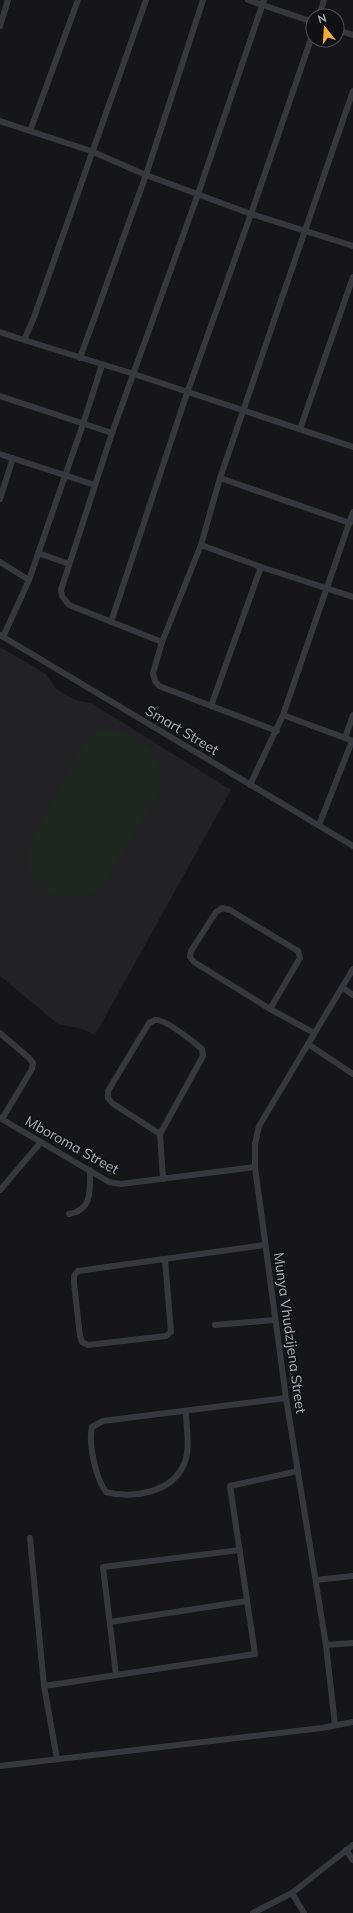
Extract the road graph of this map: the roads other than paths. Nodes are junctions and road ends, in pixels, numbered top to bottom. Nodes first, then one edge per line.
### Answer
1 (8, 0) edge
2 (78, 0) edge
3 (146, 0) edge
4 (203, 0) edge
5 (248, 0) edge
6 (263, 2) edge
7 (305, 19) edge
8 (0, 26) edge
9 (308, 48) edge
10 (353, 91) edge
11 (0, 121) edge
12 (30, 131) junction
13 (91, 151) junction
14 (146, 175) junction
15 (198, 194) junction
16 (251, 214) junction
17 (306, 231) junction
18 (353, 246) edge
19 (353, 277) edge
20 (0, 332) edge
21 (24, 340) junction
22 (80, 358) junction
23 (102, 365) junction
24 (134, 374) junction
25 (187, 392) junction
26 (0, 396) edge
27 (244, 412) junction
28 (84, 424) junction
29 (300, 429) junction
30 (112, 433) junction
31 (353, 447) edge
32 (0, 454) edge
33 (13, 458) junction
34 (65, 475) junction
35 (220, 478) junction
36 (95, 485) junction
37 (0, 499) edge
38 (353, 512) edge
39 (350, 523) junction
40 (201, 545) junction
41 (38, 553) junction
42 (0, 562) edge
43 (69, 564) junction
44 (261, 567) junction
45 (29, 580) junction
46 (326, 588) junction
47 (353, 597) edge
48 (111, 622) junction
49 (2, 636) edge
50 (162, 642) junction
51 (211, 706) junction
52 (283, 715) junction
53 (353, 715) edge
54 (276, 731) junction
55 (345, 738) junction
56 (353, 741) edge
57 (250, 785) junction
58 (319, 825) junction
59 (353, 846) edge
60 (353, 969) edge
61 (342, 987) junction
62 (353, 995) edge
63 (270, 1009) junction
64 (314, 1033) junction
65 (0, 1034) edge
66 (308, 1044) junction
67 (353, 1074) edge
68 (1, 1118) edge
69 (160, 1134) junction
70 (40, 1142) junction
71 (255, 1167) junction
72 (90, 1170) junction
73 (163, 1179) junction
74 (0, 1190) edge
75 (69, 1214) dead end
76 (265, 1245) junction
77 (165, 1260) junction
78 (275, 1320) junction
79 (215, 1325) dead end
80 (286, 1398) junction
81 (186, 1412) junction
82 (298, 1471) junction
83 (30, 1538) dead end
84 (240, 1550) junction
85 (353, 1576) edge
86 (316, 1580) junction
87 (248, 1601) junction
88 (110, 1622) junction
89 (353, 1642) edge
90 (326, 1645) junction
91 (116, 1675) junction
92 (44, 1686) junction
93 (353, 1722) edge
94 (335, 1725) junction
95 (57, 1759) junction
96 (0, 1766) edge
97 (353, 1845) edge
98 (346, 1850) junction
99 (353, 1860) edge
100 (292, 1893) junction
101 (253, 1913) edge
102 (304, 1913) edge

1 - 8 street
2 - 12 street
3 - 13 street
4 - 14 street
5 - 6 street
6 - 7 street
6 - 15 street
9 - 16 street
10 - 17 street
11 - 12 street
12 - 13 street
13 - 14 street
13 - 21 street
14 - 15 street
14 - 22 street
15 - 16 street
15 - 24 street
16 - 17 street
16 - 25 street
17 - 18 street
17 - 27 street
19 - 29 street
20 - 21 street
21 - 22 street
22 - 23 street
23 - 24 street
23 - 28 street
24 - 25 street
24 - 30 street
25 - 27 street
25 - 48 street
26 - 28 street
27 - 29 street
27 - 35 street
28 - 30 street
28 - 34 street
29 - 31 street
30 - 36 street
32 - 33 street
33 - 34 street
33 - 37 street
34 - 36 street
34 - 41 street
35 - 39 street
35 - 40 street
36 - 43 street
38 - 39 street
39 - 46 street
40 - 44 street
40 - 50 street
41 - 43 street
41 - 45 street
42 - 45 street
43 - 48 street
44 - 46 street
44 - 51 street
45 - 49 street
46 - 47 street
46 - 52 street
48 - 50 street
49 - 57 street, Smart Street
50 - 51 street
51 - 54 street
52 - 54 street
52 - 55 street
53 - 55 street
54 - 57 street
55 - 56 street
56 - 58 street
57 - 58 street, Smart Street
58 - 59 street, Smart Street
60 - 61 street, Munya Vhudzijena Street
61 - 62 street
61 - 64 street, Munya Vhudzijena Street
63 - 63 street
63 - 64 street
64 - 66 street, Munya Vhudzijena Street
65 - 68 street
66 - 67 street
66 - 71 street, Munya Vhudzijena Street
68 - 70 street, Mboroma Street
69 - 69 street
69 - 73 street
70 - 72 street, Mboroma Street
70 - 74 street
71 - 73 street, Mboroma Street
71 - 76 street, Munya Vhudzijena Street
72 - 73 street, Mboroma Street
72 - 75 street
76 - 77 street
76 - 78 street, Munya Vhudzijena Street
77 - 77 street
78 - 79 street
78 - 80 street, Munya Vhudzijena Street
80 - 81 street
80 - 82 street, Munya Vhudzijena Street
81 - 81 street
82 - 84 street
82 - 86 street, Munya Vhudzijena Street
83 - 92 street
84 - 87 street
84 - 88 street
85 - 86 street
86 - 90 street, Munya Vhudzijena Street
87 - 88 street
87 - 91 street
88 - 91 street
89 - 90 street
90 - 94 street, Munya Vhudzijena Street
91 - 92 street
92 - 95 street
93 - 94 street
94 - 95 street
95 - 96 street
97 - 98 street
98 - 99 street
98 - 100 street
100 - 101 street
100 - 102 street

